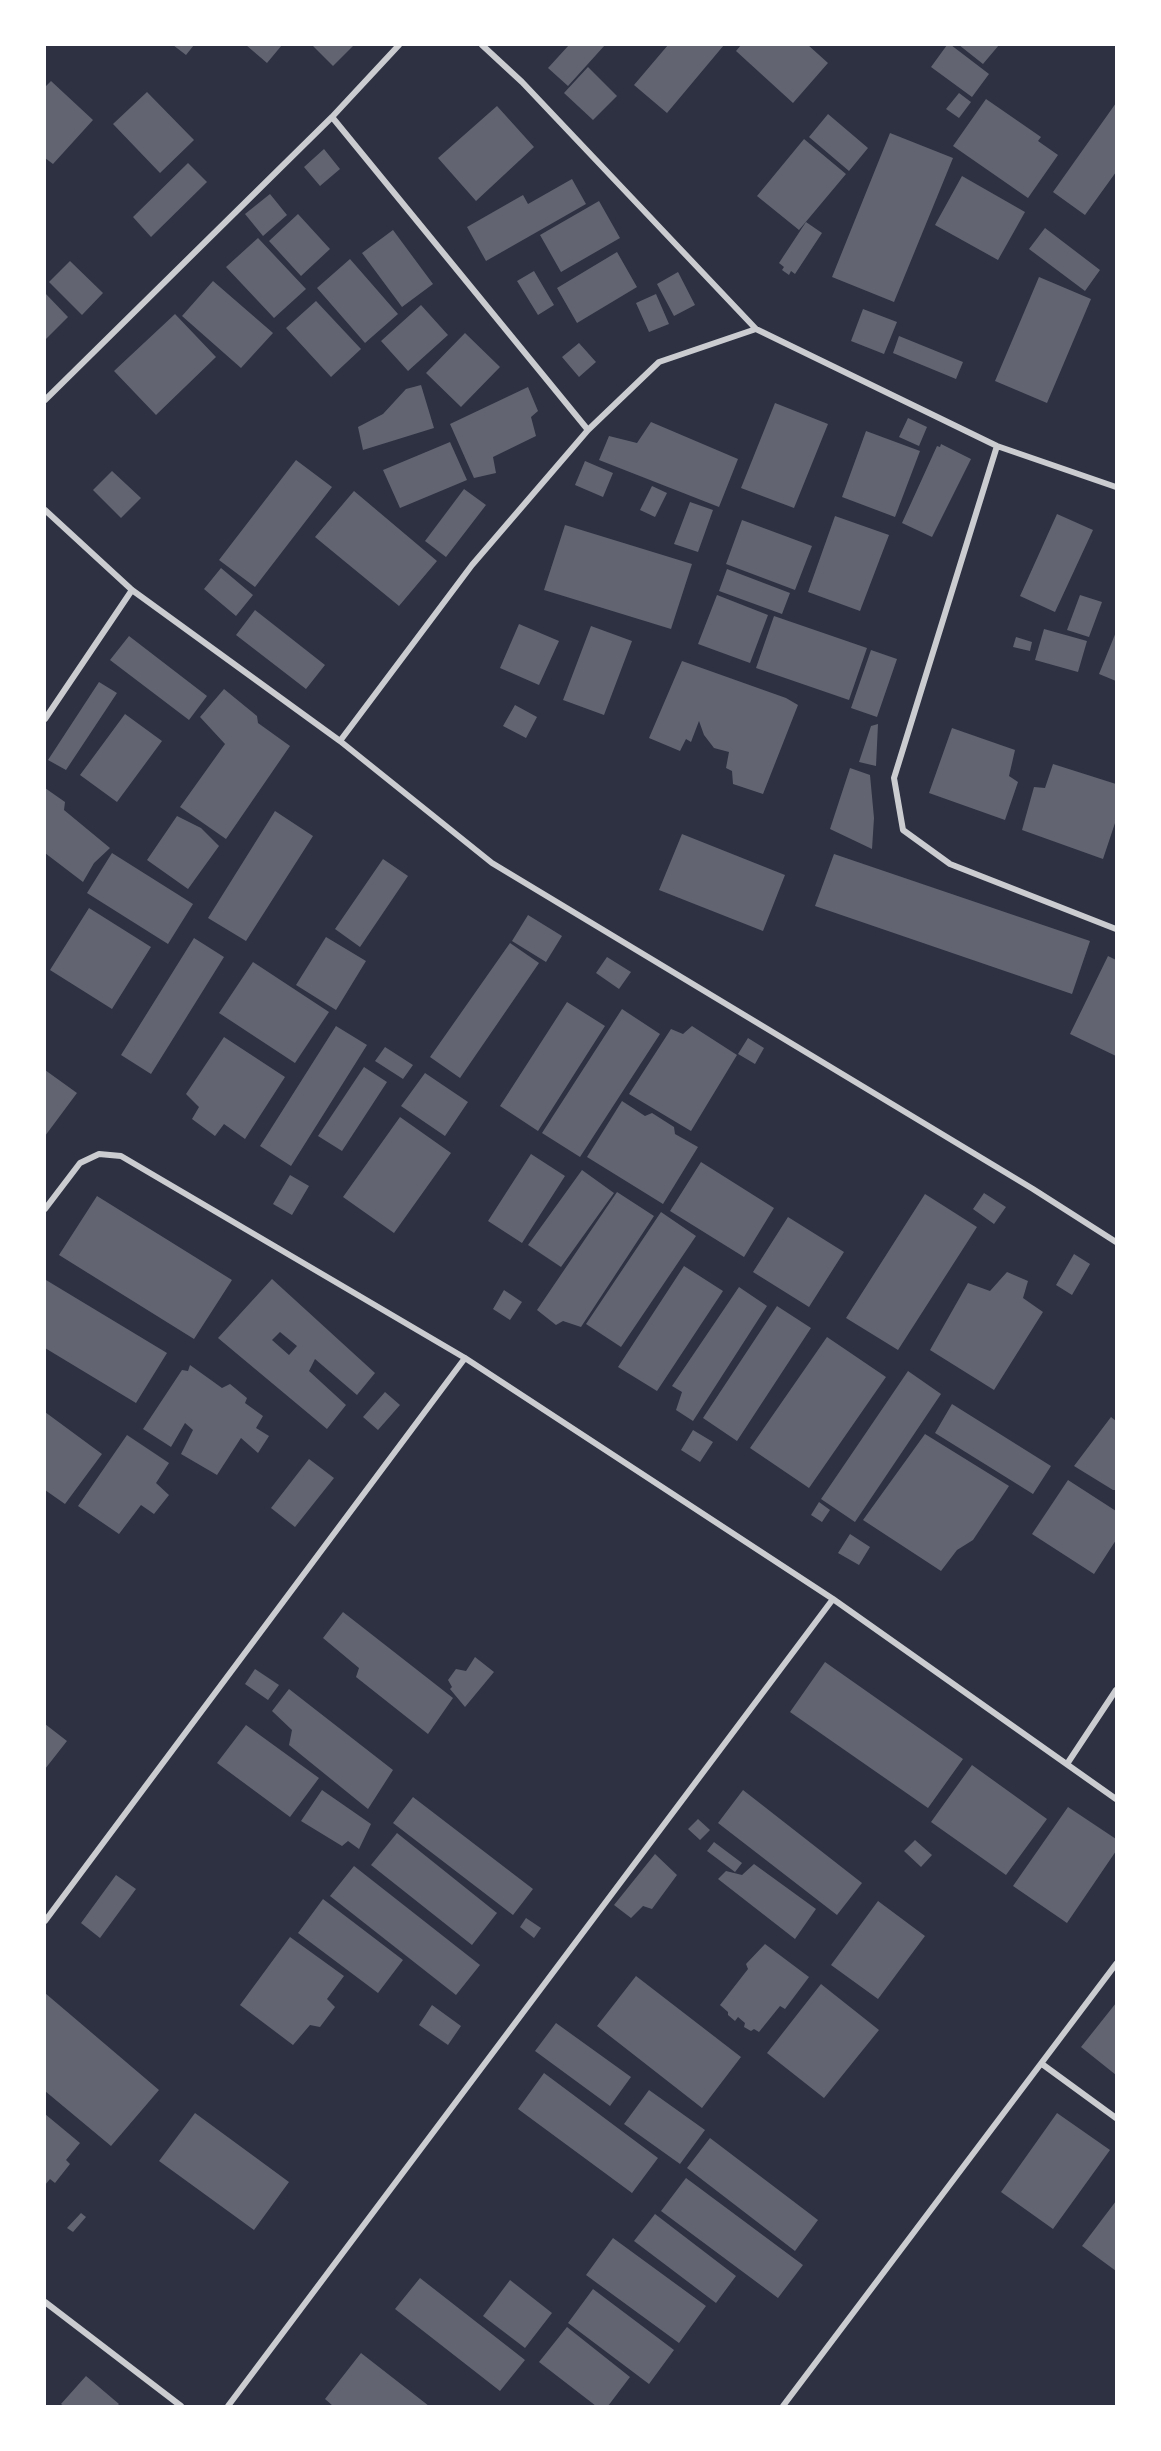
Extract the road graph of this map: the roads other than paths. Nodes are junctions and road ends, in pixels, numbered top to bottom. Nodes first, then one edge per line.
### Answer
1 (399, 45) edge
2 (482, 45) edge
3 (332, 117) junction
4 (756, 329) junction
5 (45, 400) edge
6 (588, 430) junction
7 (997, 446) junction
8 (1116, 487) edge
9 (45, 510) edge
10 (132, 590) junction
11 (45, 719) edge
12 (340, 741) junction
13 (1116, 929) edge
14 (45, 1209) edge
15 (1116, 1242) edge
16 (465, 1358) junction
17 (833, 1599) junction
18 (1116, 1690) edge
19 (1067, 1764) junction
20 (1116, 1799) edge
21 (45, 1920) edge
22 (1116, 1964) edge
23 (1042, 2064) junction
24 (1116, 2118) edge
25 (45, 2302) edge
26 (181, 2406) edge
27 (228, 2406) edge
28 (783, 2406) edge

1 - 3 street
2 - 4 street
3 - 5 street
3 - 6 street
4 - 6 street
4 - 7 street
6 - 12 street
7 - 8 street
7 - 13 street
9 - 10 street
10 - 11 street
10 - 12 street
12 - 15 street
14 - 16 street
16 - 17 street
16 - 21 street
17 - 19 street
17 - 27 street
18 - 19 street
19 - 20 street
22 - 23 street
23 - 24 street
23 - 28 street
25 - 26 street

